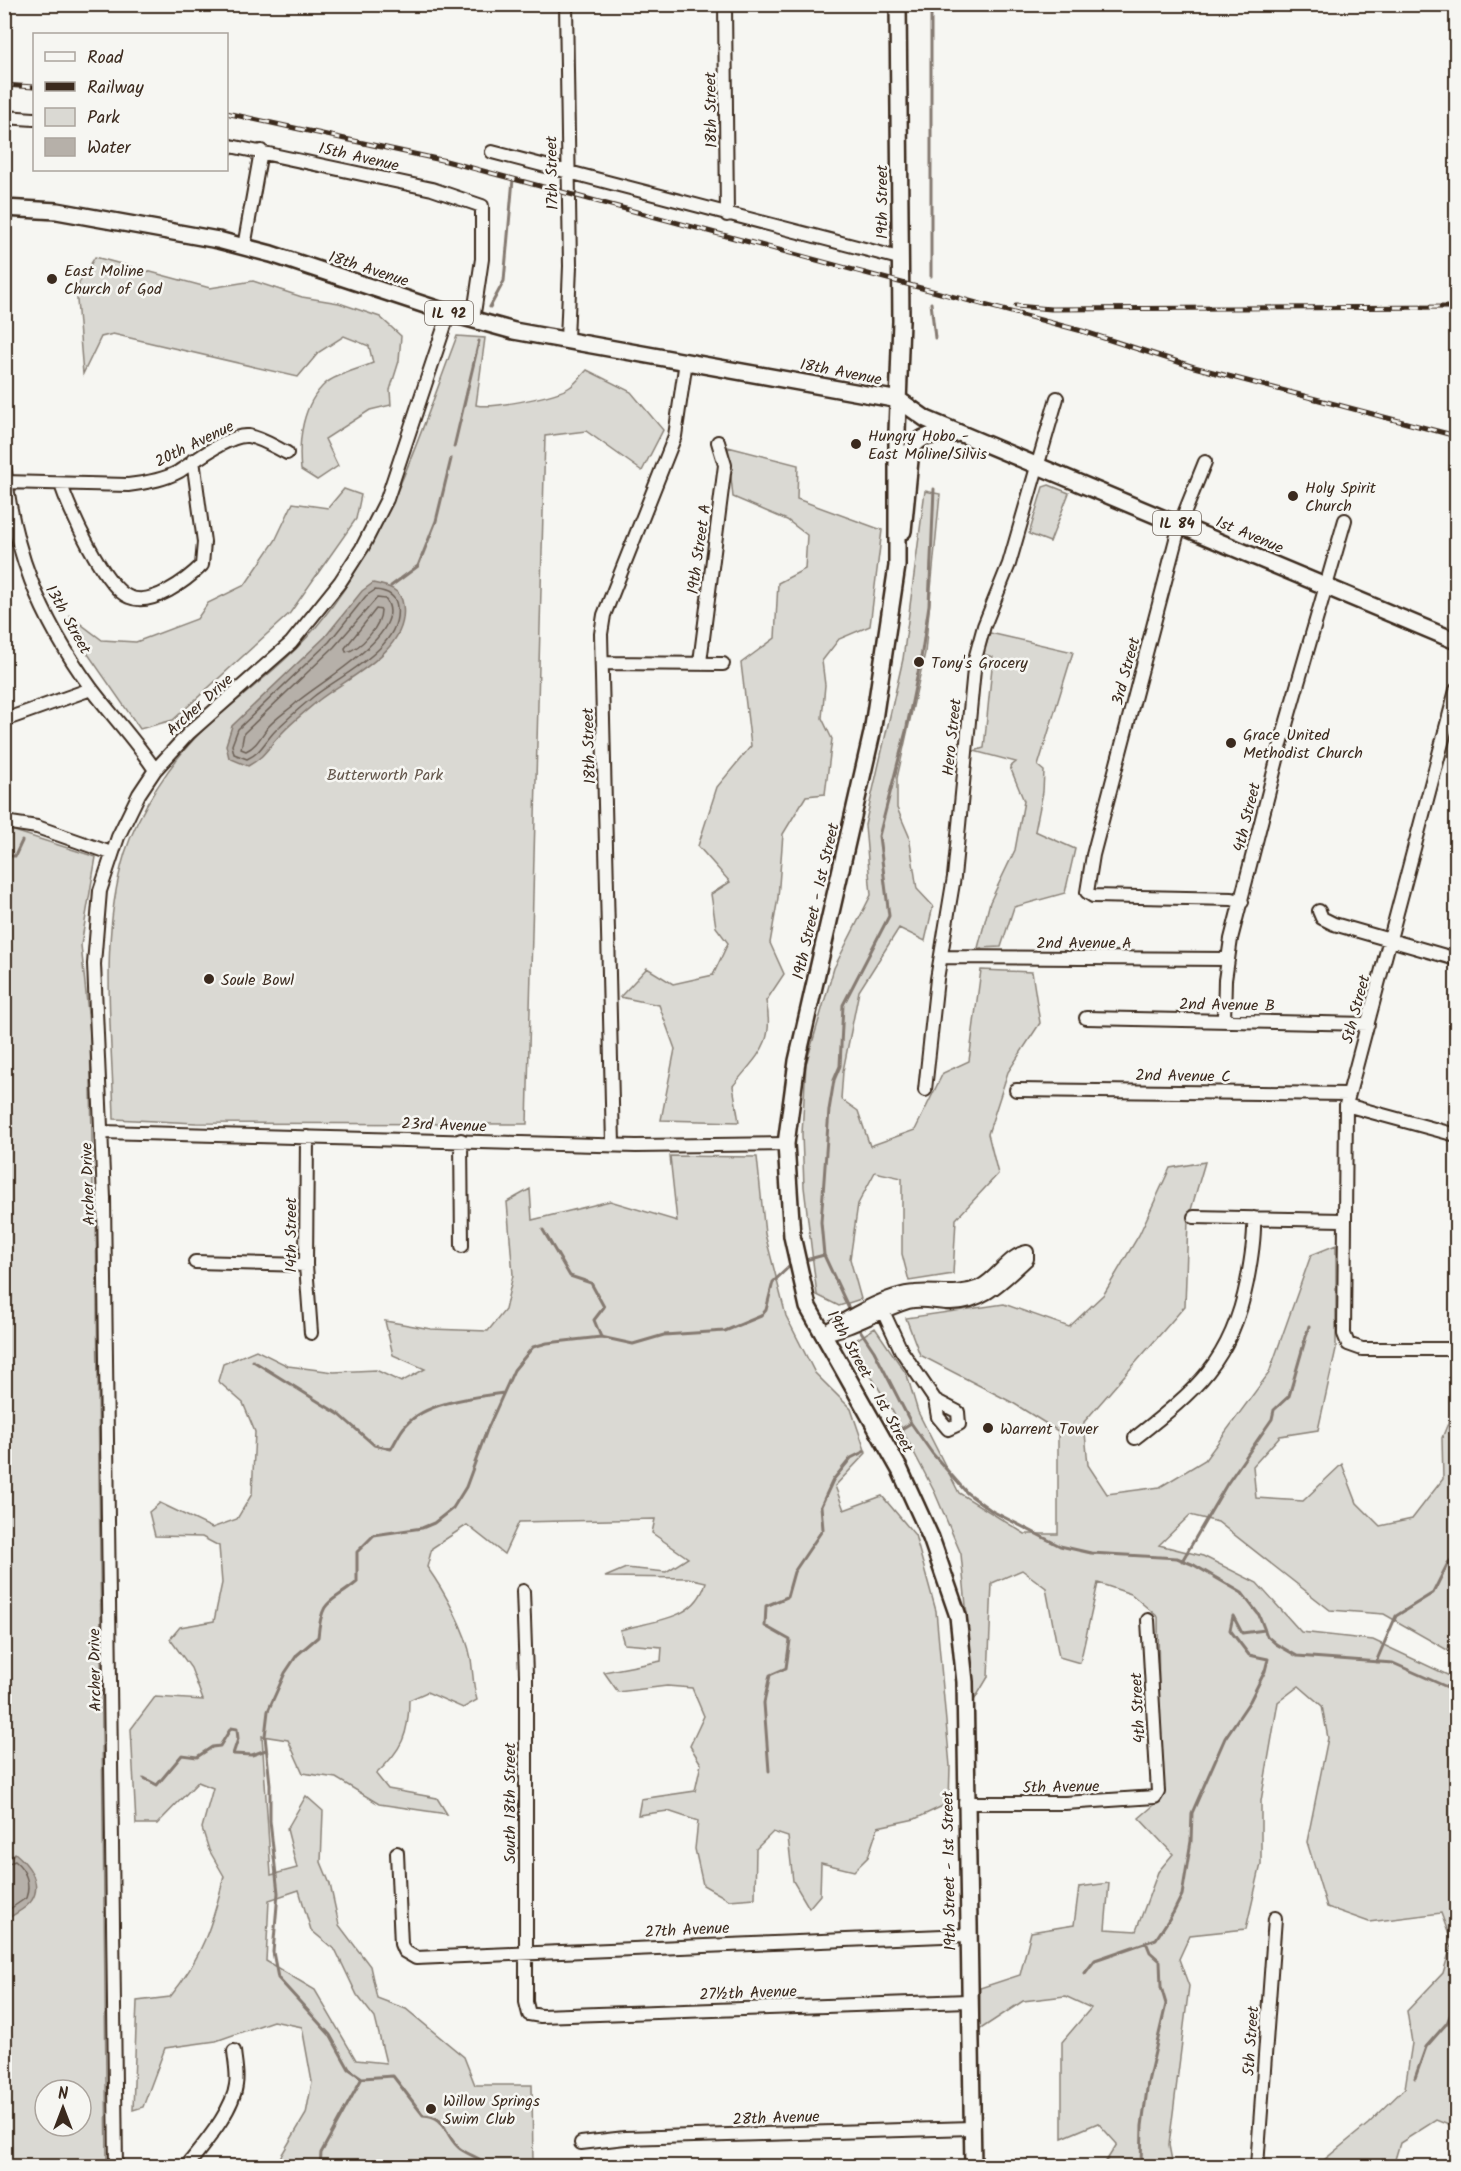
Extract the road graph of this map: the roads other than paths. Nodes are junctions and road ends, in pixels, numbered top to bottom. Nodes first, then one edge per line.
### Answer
1 (566, 4) edge
2 (725, 4) edge
3 (898, 4) edge
4 (4, 117) edge
5 (33, 119) edge
6 (228, 145) edge
7 (261, 151) junction
8 (492, 152) dead end
9 (567, 173) junction
10 (4, 208) edge
11 (728, 215) junction
12 (244, 247) junction
13 (899, 258) junction
14 (448, 313) junction
15 (473, 320) junction
16 (567, 340) junction
17 (686, 361) junction
18 (1057, 398) dead end
19 (899, 400) junction
20 (962, 434) junction
21 (718, 442) dead end
22 (287, 453) dead end
23 (193, 460) junction
24 (4, 461) edge
25 (1205, 462) dead end
26 (1037, 464) junction
27 (5, 482) edge
28 (61, 483) junction
29 (1345, 520) dead end
30 (1180, 524) junction
31 (897, 566) junction
32 (1326, 586) junction
33 (1456, 641) edge
34 (700, 662) junction
35 (602, 663) junction
36 (723, 664) dead end
37 (91, 689) junction
38 (1456, 690) edge
39 (4, 720) edge
40 (155, 770) junction
41 (4, 822) edge
42 (111, 852) junction
43 (1242, 902) junction
44 (1319, 911) dead end
45 (1391, 939) junction
46 (941, 957) junction
47 (1456, 958) edge
48 (1227, 959) junction
49 (1086, 1018) dead end
50 (1224, 1021) junction
51 (1368, 1024) junction
52 (926, 1089) dead end
53 (1016, 1090) dead end
54 (1347, 1100) junction
55 (102, 1132) junction
56 (1456, 1135) edge
57 (307, 1137) junction
58 (461, 1140) junction
59 (786, 1144) junction
60 (613, 1145) junction
61 (1194, 1217) dead end
62 (1254, 1218) junction
63 (1343, 1220) junction
64 (462, 1246) dead end
65 (195, 1262) dead end
66 (306, 1265) junction
67 (882, 1308) junction
68 (310, 1333) dead end
69 (822, 1334) junction
70 (1456, 1349) edge
71 (935, 1401) dead end
72 (1134, 1438) dead end
73 (523, 1591) dead end
74 (1148, 1620) dead end
75 (1156, 1795) joint
76 (965, 1803) junction
77 (397, 1853) dead end
78 (1275, 1918) dead end
79 (967, 1935) junction
80 (527, 1952) junction
81 (968, 2001) junction
82 (530, 2014) joint
83 (234, 2051) dead end
84 (972, 2128) junction
85 (581, 2143) dead end
86 (116, 2166) edge
87 (187, 2166) edge
88 (973, 2166) edge
89 (1257, 2166) edge

1 - 9 street, 17th Street
2 - 11 street, 18th Street
3 - 13 main road, 19th Street
4 - 5 street
6 - 7 street, 15th Avenue
7 - 12 street
7 - 15 street, 15th Avenue
8 - 9 street
9 - 11 street
9 - 16 street, 17th Street
10 - 12 main road, 18th Avenue / IL 92
11 - 13 street
12 - 14 main road, 18th Avenue / IL 92
13 - 19 main road, 19th Street
14 - 15 main road, 18th Avenue / IL 92
14 - 40 street, Archer Drive
15 - 16 main road, 18th Avenue / IL 92
16 - 17 main road, 18th Avenue / IL 92
17 - 19 main road, 18th Avenue / IL 92
17 - 35 street, 18th Street
18 - 26 street, Hero Street
19 - 20 main road, 1st Avenue / IL 84
19 - 31 main road, 19th Street - 1st Street
20 - 26 main road, 1st Avenue / IL 84
20 - 31 main road
21 - 34 street, 19th Street A
22 - 23 street, 20th Avenue
23 - 28 street, 20th Avenue
23 - 28 street
24 - 27 street, 13th Street
25 - 30 street, 3rd Street
26 - 30 main road, 1st Avenue / IL 84
26 - 46 street, Hero Street
27 - 28 street, 20th Avenue
27 - 37 street, 13th Street
29 - 32 street, 4th Street
30 - 32 main road, 1st Avenue / IL 84
30 - 43 street, 3rd Street
31 - 59 main road, 19th Street - 1st Street
32 - 33 main road, 1st Avenue / IL 84
32 - 43 street, 4th Street
34 - 35 street
34 - 36 street
35 - 60 street, 18th Street
37 - 39 street
37 - 40 street, 13th Street
38 - 45 street, 5th Street
40 - 42 street, Archer Drive
41 - 42 street
42 - 55 street, Archer Drive
43 - 48 street, 4th Street
44 - 45 street
45 - 47 street
45 - 51 street, 5th Street
46 - 48 street, 2nd Avenue A
46 - 52 street, Hero Street
48 - 50 street, 4th Street
49 - 50 street, 2nd Avenue B
50 - 51 street, 2nd Avenue B
51 - 54 street, 5th Street
53 - 54 street, 2nd Avenue C
54 - 56 street, 2nd Avenue C
54 - 63 street, 5th Street
55 - 57 street, 23rd Avenue
55 - 86 street, Archer Drive
57 - 58 street, 23rd Avenue
57 - 66 street, 14th Street
58 - 60 street, 23rd Avenue
58 - 64 street
59 - 60 street, 23rd Avenue
59 - 69 main road, 19th Street - 1st Street
61 - 62 street
62 - 63 street
62 - 72 street
63 - 70 street, 5th Street
65 - 66 street
66 - 68 street, 14th Street
67 - 67 street
67 - 69 street
67 - 71 street
69 - 76 main road, 19th Street - 1st Street
73 - 80 street, South 18th Street
74 - 75 street, 4th Street
75 - 76 street, 5th Avenue
76 - 79 main road, 19th Street - 1st Street
77 - 80 street, 27th Avenue
78 - 89 street, 5th Street
79 - 80 street, 27th Avenue
79 - 81 main road, 19th Street - 1st Street
80 - 82 street, South 18th Street
81 - 82 street, 27½th Avenue
81 - 84 main road, 19th Street - 1st Street
83 - 87 street
84 - 85 street, 28th Avenue
84 - 88 main road, 19th Street - 1st Street

